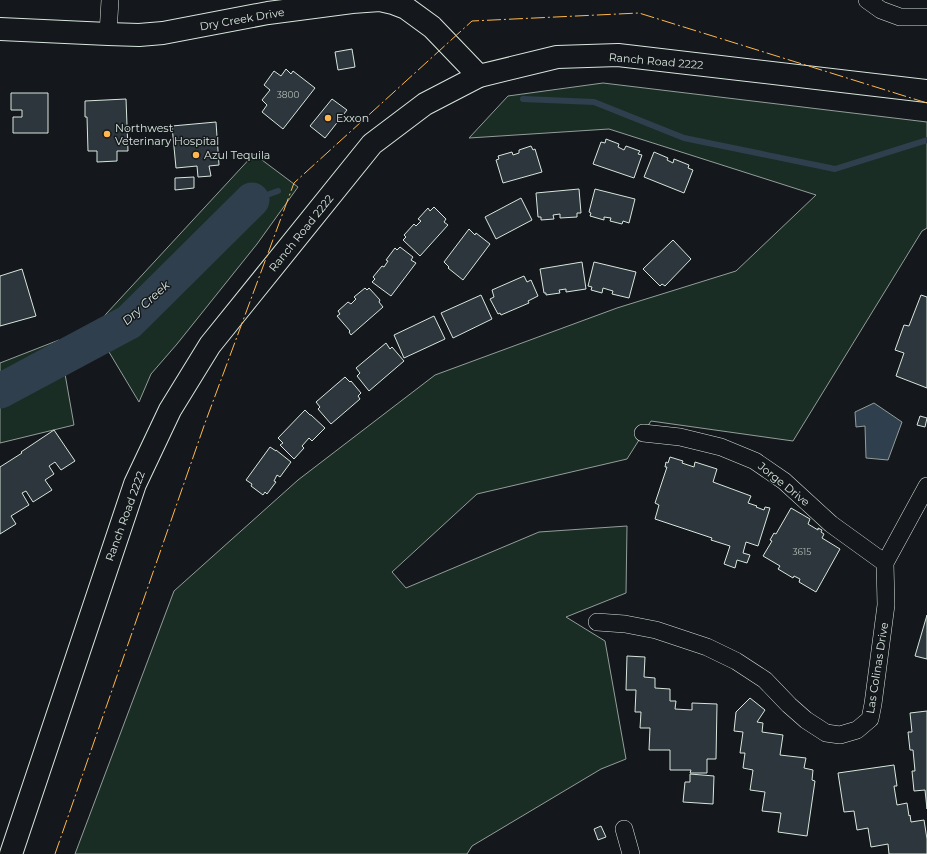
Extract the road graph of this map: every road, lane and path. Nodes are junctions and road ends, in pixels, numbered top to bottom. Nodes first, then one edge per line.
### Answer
1 (110, 0) edge
2 (867, 0) edge
3 (927, 17) edge
4 (0, 29) edge
5 (108, 34) junction
6 (479, 76) junction
7 (927, 91) edge
8 (643, 433) dead end
9 (927, 486) edge
10 (885, 563) junction
11 (597, 622) dead end
12 (624, 829) dead end
13 (11, 854) edge
14 (631, 854) edge

1 - 5 street
2 - 3 street
4 - 5 main road, Dry Creek Drive
5 - 6 main road, Dry Creek Drive
6 - 7 main road, Ranch Road 2222
6 - 13 main road, Ranch Road 2222
8 - 10 street, Jorge Drive
9 - 10 street, Las Colinas Drive
10 - 11 street, Las Colinas Drive
12 - 14 street

